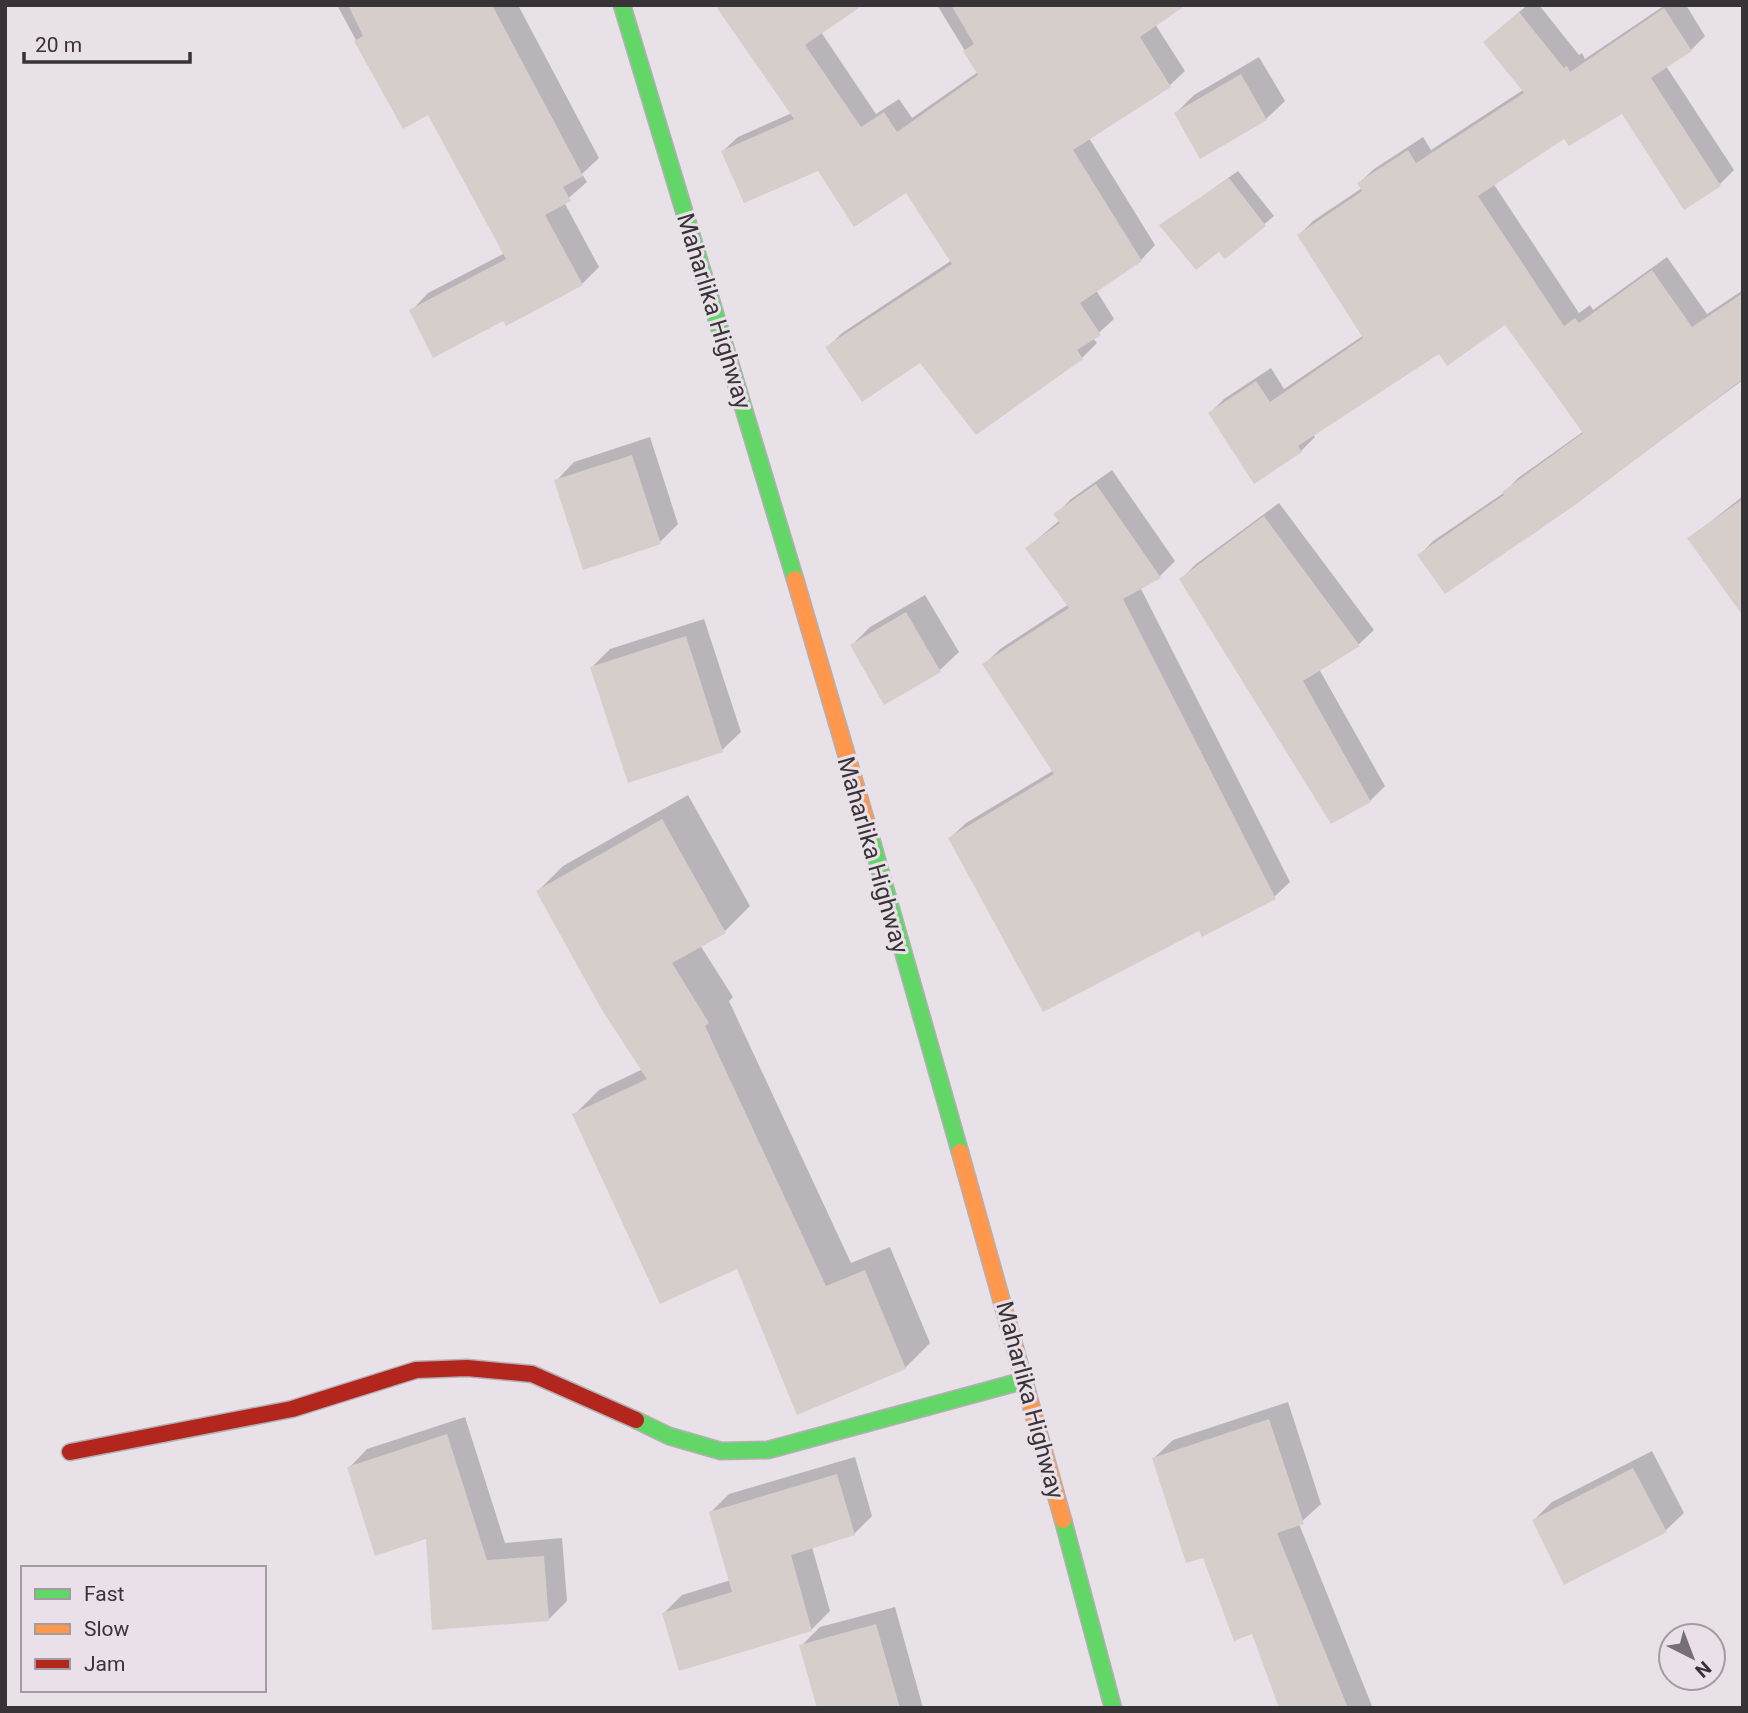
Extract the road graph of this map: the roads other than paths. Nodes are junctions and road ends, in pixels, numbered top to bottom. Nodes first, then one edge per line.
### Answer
1 (622, 5) edge
2 (1026, 1380) junction
3 (71, 1452) dead end
4 (1114, 1708) edge

1 - 2 main road, Maharlika Highway
2 - 3 main road
2 - 4 main road, Maharlika Highway

